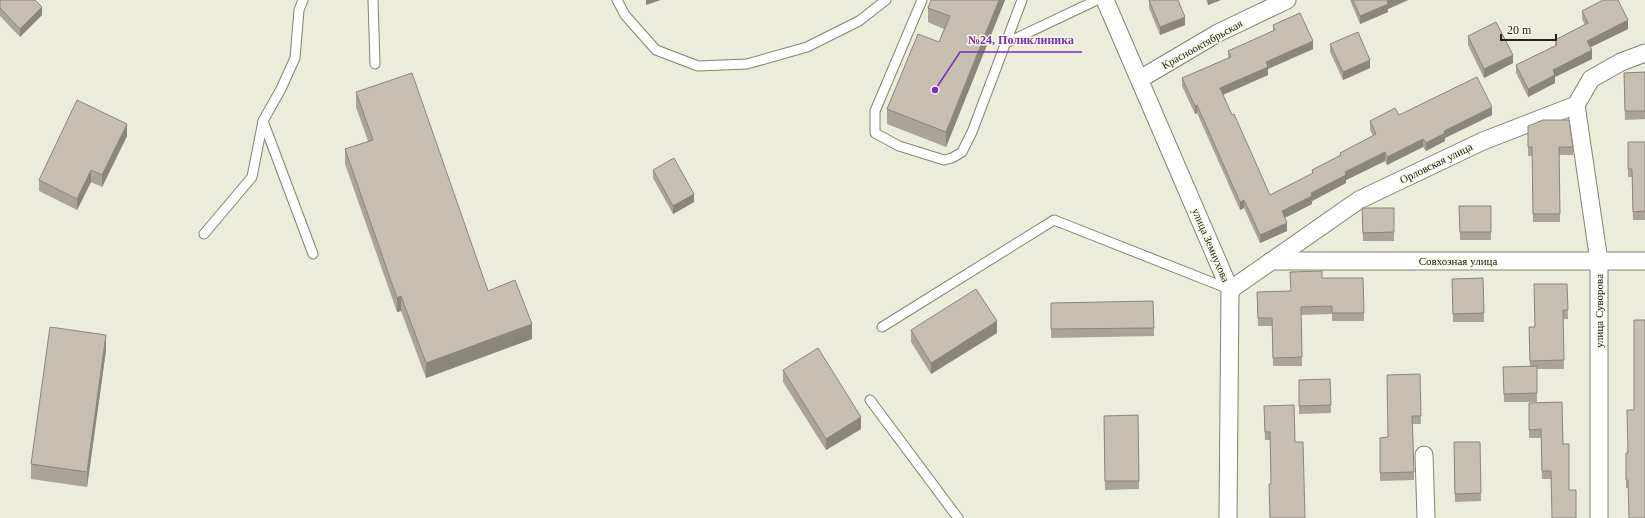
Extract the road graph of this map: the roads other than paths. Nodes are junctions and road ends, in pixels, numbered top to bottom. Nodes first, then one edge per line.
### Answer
1 (303, 0) edge
2 (373, 0) edge
3 (617, 0) edge
4 (886, 0) edge
5 (922, 0) edge
6 (1022, 0) edge
7 (1097, 0) edge
8 (1105, 0) edge
9 (1287, 0) edge
10 (1004, 44) junction
11 (1645, 53) edge
12 (375, 64) dead end
13 (1140, 79) junction
14 (1576, 105) junction
15 (263, 121) junction
16 (204, 234) dead end
17 (313, 254) dead end
18 (1271, 261) junction
19 (1599, 261) junction
20 (1645, 262) edge
21 (1230, 290) junction
22 (882, 327) dead end
23 (870, 400) dead end
24 (1424, 455) dead end
25 (958, 518) edge
26 (1228, 518) edge
27 (1426, 518) edge
28 (1599, 518) edge

1 - 15 lane
2 - 12 lane
3 - 4 lane
5 - 10 lane
6 - 10 lane
7 - 10 lane
8 - 13 street, улица Земнухова
9 - 13 street, Краснооктябрьская
11 - 14 street
13 - 21 street, улица Земнухова
14 - 18 street, Орловская улица
14 - 19 street, улица Суворова
15 - 16 lane
15 - 17 lane
18 - 19 street, Совхозная улица
18 - 21 street, Орловская улица
19 - 20 street, Совхозная улица
19 - 28 street, улица Суворова
21 - 22 lane
21 - 26 street, улица Земнухова
23 - 25 lane
24 - 27 street

